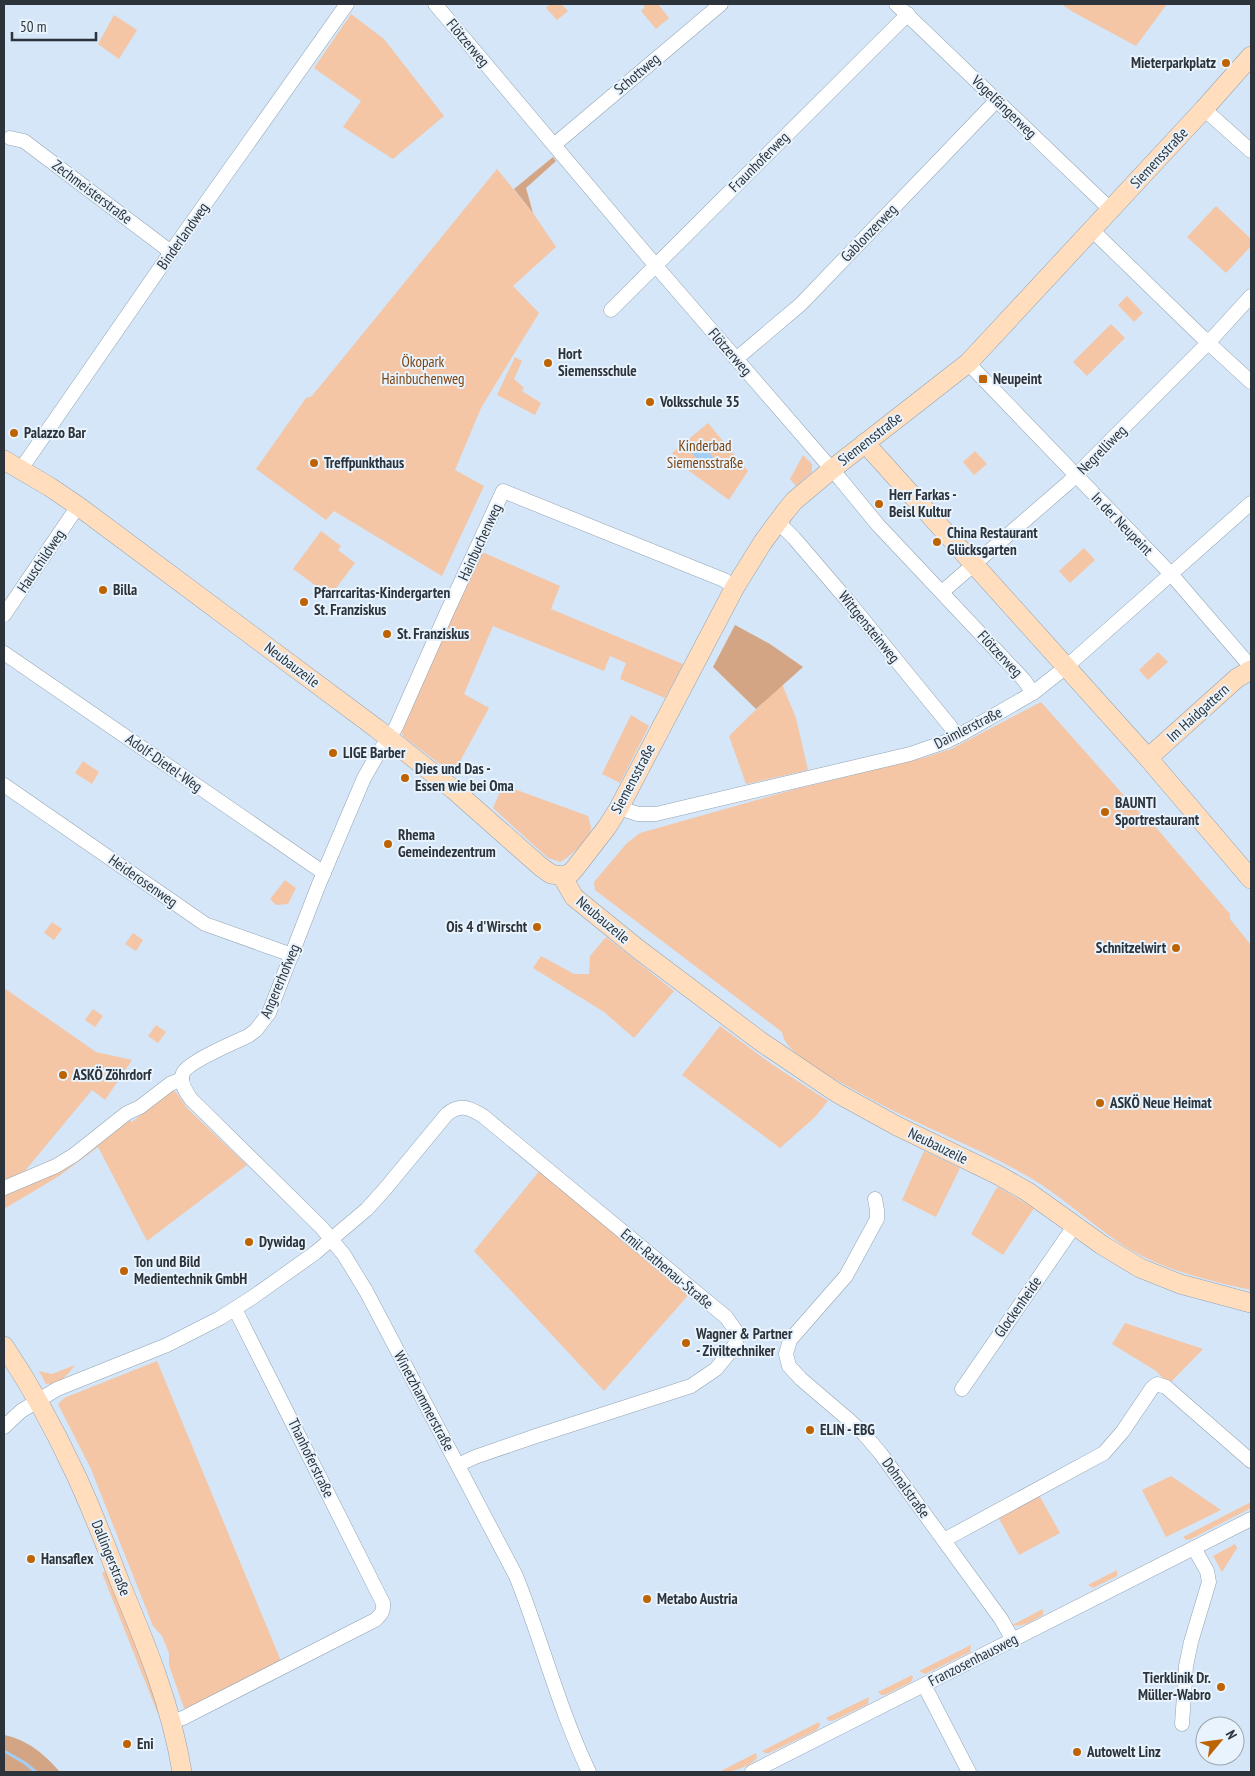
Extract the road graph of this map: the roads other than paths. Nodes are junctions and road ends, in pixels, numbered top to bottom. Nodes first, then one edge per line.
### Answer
1 (347, 4) edge
2 (435, 4) edge
3 (721, 4) edge
4 (896, 4) edge
5 (908, 14) junction
6 (1251, 56) edge
7 (997, 100) junction
8 (1204, 110) junction
9 (10, 138) dead end
10 (554, 145) junction
11 (1251, 151) edge
12 (1111, 210) junction
13 (1092, 230) junction
14 (171, 252) junction
15 (656, 266) junction
16 (1251, 296) edge
17 (611, 310) dead end
18 (1209, 342) junction
19 (736, 359) junction
20 (968, 363) junction
21 (1251, 382) edge
22 (865, 443) junction
23 (4, 460) edge
24 (21, 469) junction
25 (831, 470) junction
26 (1076, 475) junction
27 (1251, 503) edge
28 (78, 506) junction
29 (778, 522) junction
30 (974, 564) junction
31 (1171, 574) junction
32 (735, 587) junction
33 (942, 592) junction
34 (4, 615) edge
35 (4, 653) edge
36 (1066, 667) junction
37 (1251, 669) edge
38 (1033, 693) junction
39 (957, 736) junction
40 (389, 738) junction
41 (1148, 758) junction
42 (4, 785) edge
43 (618, 808) junction
44 (324, 873) junction
45 (1250, 875) edge
46 (562, 876) junction
47 (292, 955) junction
48 (182, 1079) junction
49 (4, 1188) edge
50 (875, 1200) dead end
51 (1075, 1225) junction
52 (332, 1239) junction
53 (1251, 1303) edge
54 (235, 1308) junction
55 (4, 1346) edge
56 (962, 1389) dead end
57 (38, 1401) junction
58 (4, 1427) edge
59 (1251, 1461) edge
60 (458, 1465) junction
61 (1251, 1519) edge
62 (944, 1540) junction
63 (1194, 1548) junction
64 (1013, 1640) junction
65 (924, 1685) junction
66 (172, 1721) junction
67 (1182, 1724) dead end
68 (182, 1772) edge
69 (589, 1772) edge
70 (752, 1772) edge
71 (969, 1772) edge

1 - 14 street, Binderlandweg
2 - 10 street, Flötzerweg
3 - 10 street, Schottweg
4 - 5 street, Vogelfängerweg
5 - 7 street, Vogelfängerweg
5 - 15 street, Fraunhoferweg
6 - 8 street, Siemensstraße
7 - 12 street, Vogelfängerweg
7 - 19 street, Gablonzerweg
8 - 11 street
8 - 12 street, Siemensstraße
9 - 14 street, Zechmeisterstraße
10 - 15 street, Flötzerweg
12 - 13 street, Siemensstraße
13 - 18 street
13 - 20 street, Siemensstraße
14 - 24 street, Binderlandweg
15 - 17 street, Fraunhoferweg
15 - 19 street, Flötzerweg
16 - 18 street, Negrelliweg
18 - 21 street
18 - 26 street, Negrelliweg
19 - 25 street, Flötzerweg
20 - 22 street, Siemensstraße
20 - 26 street, In der Neupeint
22 - 25 street, Siemensstraße
22 - 30 street
23 - 24 street, Neubauzeile
24 - 28 street, Neubauzeile
25 - 29 street, Siemensstraße
25 - 33 street, Flötzerweg
26 - 30 street, Negrelliweg
26 - 31 street, In der Neupeint
27 - 31 street, Daimlerstraße
28 - 34 street, Hauschildweg
28 - 40 street, Neubauzeile
29 - 32 street, Siemensstraße
29 - 39 street, Wittgensteinweg
30 - 33 street, Negrelliweg
30 - 36 street
31 - 36 street, Daimlerstraße
31 - 37 street, In der Neupeint
32 - 40 street, Hainbuchenweg
32 - 43 street, Siemensstraße
33 - 38 street, Flötzerweg
35 - 44 street, Adolf-Dietel-Weg
36 - 38 street, Daimlerstraße
36 - 41 street
37 - 41 street, Im Haidgattern
38 - 39 street, Daimlerstraße
39 - 43 street, Daimlerstraße
40 - 44 street, Angererhofweg
40 - 46 street, Neubauzeile
41 - 45 street
42 - 47 street, Heiderosenweg
43 - 46 street, Siemensstraße
44 - 47 street, Angererhofweg
46 - 51 street, Neubauzeile
47 - 48 street, Angererhofweg
48 - 49 street, Angererhofweg
48 - 52 street, Winetzhammerstraße
50 - 62 street, Dohnalstraße
51 - 53 street, Neubauzeile
51 - 56 street, Glockenheide
52 - 54 street
52 - 60 street, Winetzhammerstraße
52 - 60 street, Emil-Rathenau-Straße
54 - 57 street
54 - 66 street, Thanhoferstraße
55 - 57 street, Dallingerstraße
57 - 58 street
57 - 66 street, Dallingerstraße
59 - 62 street
60 - 69 street, Winetzhammerstraße
61 - 63 street, Franzosenhausweg
62 - 64 street, Dohnalstraße
63 - 64 street, Franzosenhausweg
63 - 67 street
64 - 65 street, Franzosenhausweg
65 - 70 street, Franzosenhausweg
65 - 71 street
66 - 68 street, Dallingerstraße

